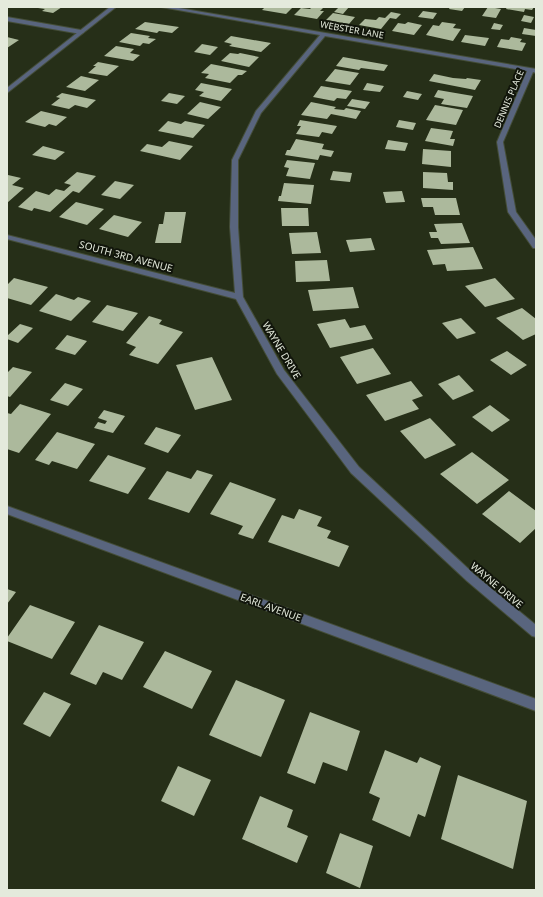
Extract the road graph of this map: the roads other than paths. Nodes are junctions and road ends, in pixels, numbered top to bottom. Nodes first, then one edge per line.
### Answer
1 (113, 7) edge
2 (164, 7) edge
3 (7, 19) edge
4 (81, 32) junction
5 (324, 34) junction
6 (534, 70) edge
7 (7, 91) edge
8 (7, 237) edge
9 (536, 246) edge
10 (239, 297) junction
11 (7, 510) edge
12 (536, 632) edge
13 (536, 705) edge

1 - 4 street
2 - 5 street, WEBSTER LANE
3 - 4 street
4 - 7 street
5 - 6 street, WEBSTER LANE
5 - 10 street, WAYNE DRIVE
6 - 9 street, DENNIS PLACE
8 - 10 street, SOUTH 3RD AVENUE
10 - 12 street, WAYNE DRIVE
11 - 13 street, EARL AVENUE

